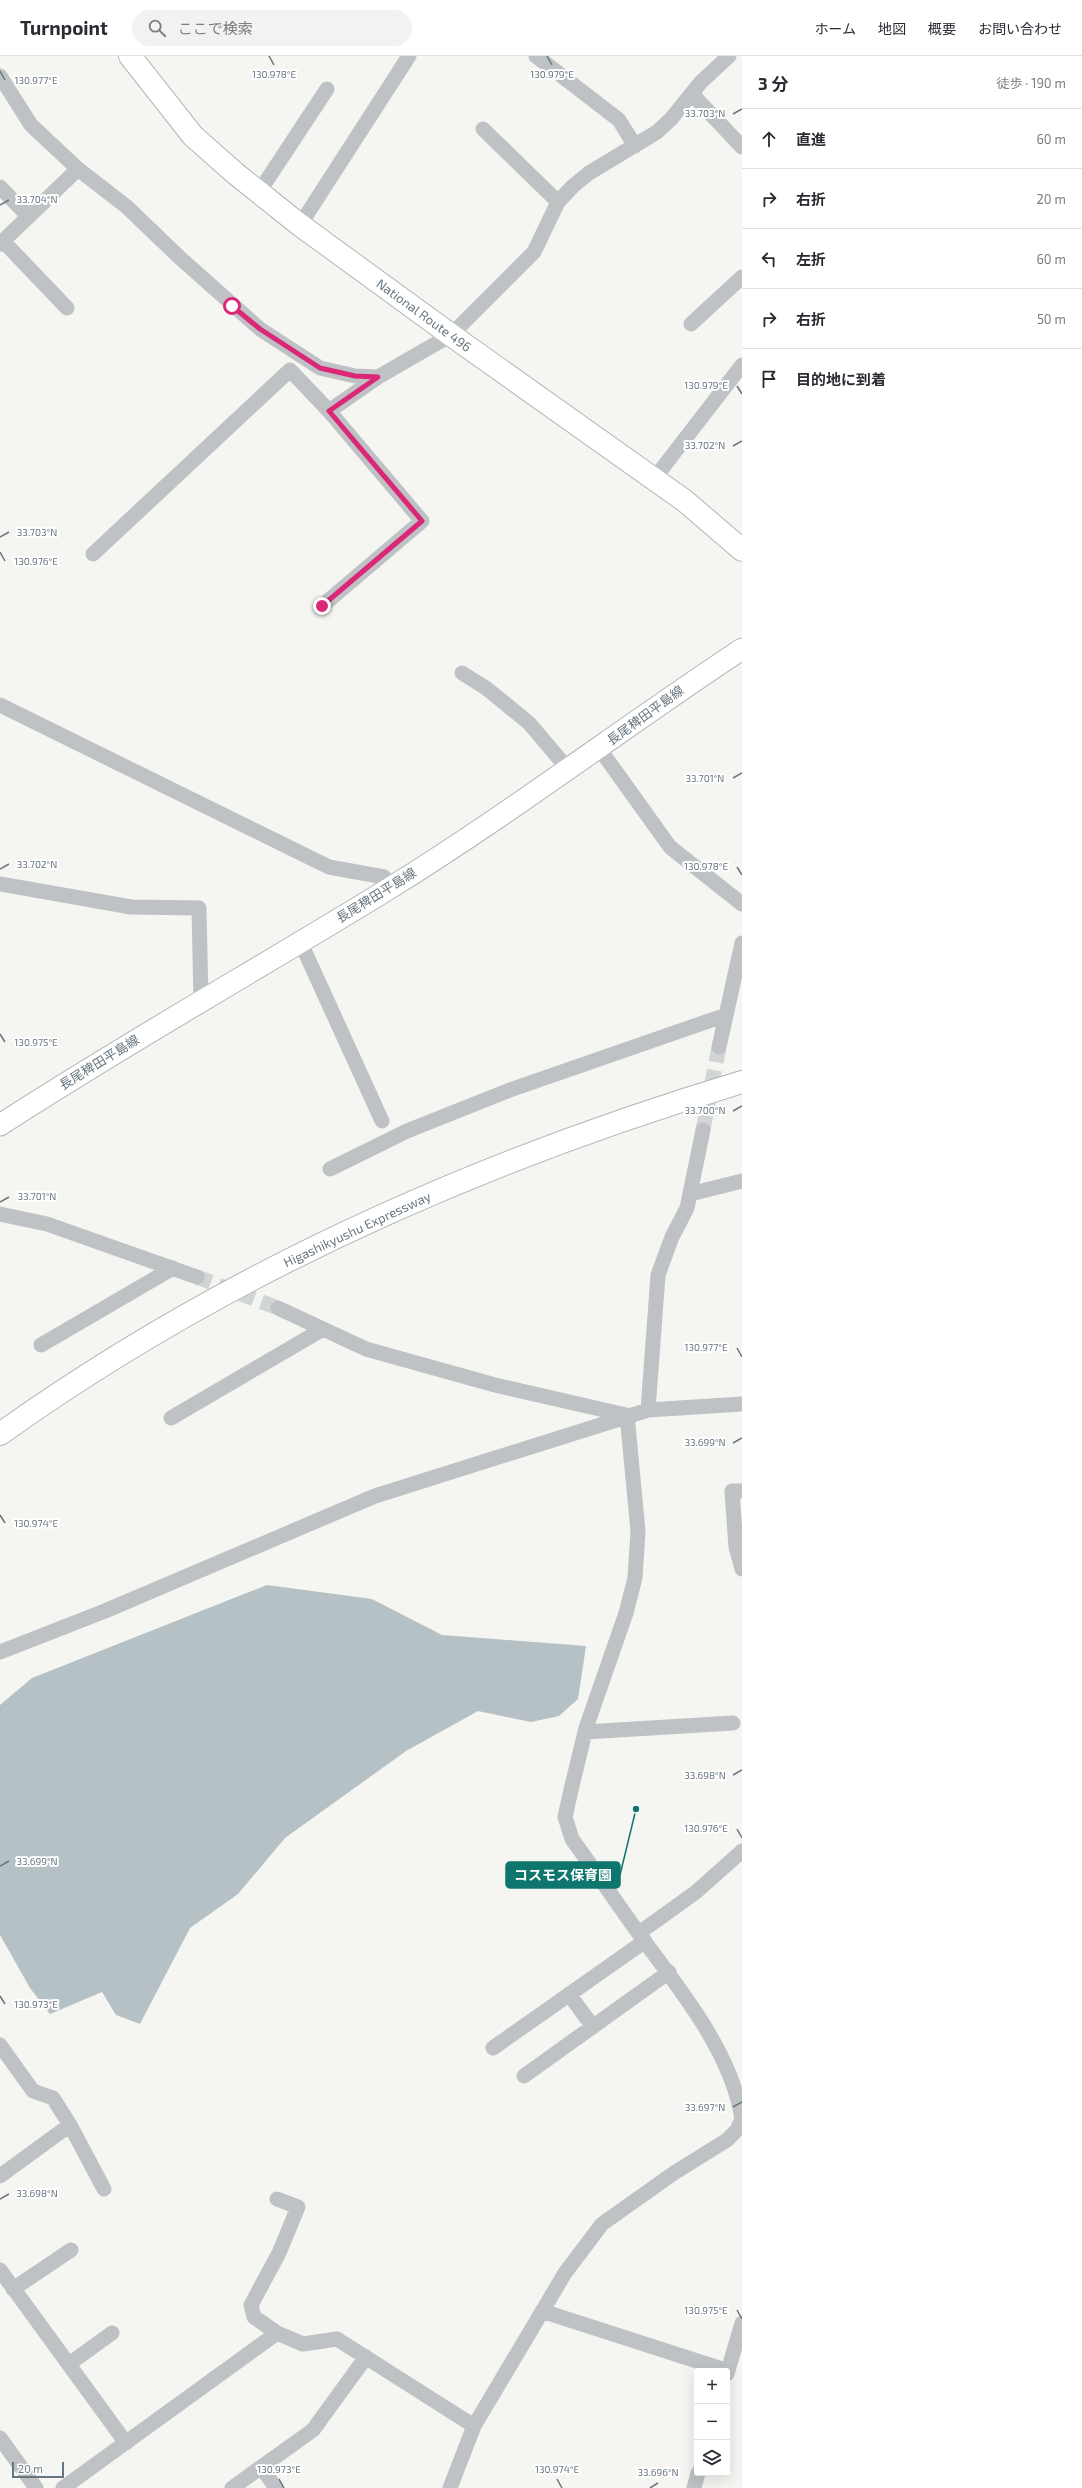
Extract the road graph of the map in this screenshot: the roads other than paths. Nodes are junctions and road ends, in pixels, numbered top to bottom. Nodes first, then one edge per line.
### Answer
1 (130, 56) edge
2 (409, 56) edge
3 (536, 56) edge
4 (729, 56) edge
5 (0, 76) edge
6 (327, 89) dead end
7 (692, 94) junction
8 (483, 129) dead end
9 (635, 146) junction
10 (742, 148) edge
11 (78, 169) junction
12 (0, 187) edge
13 (259, 192) junction
14 (558, 202) junction
15 (28, 216) junction
16 (300, 225) junction
17 (2, 242) edge
18 (742, 277) edge
19 (67, 308) dead end
20 (691, 324) dead end
21 (451, 335) junction
22 (742, 364) edge
23 (378, 377) junction
24 (329, 411) junction
25 (654, 479) junction
26 (742, 550) edge
27 (93, 554) dead end
28 (322, 606) dead end
29 (742, 648) edge
30 (462, 673) dead end
31 (0, 705) edge
32 (599, 748) junction
33 (568, 769) junction
34 (0, 884) edge
35 (391, 887) junction
36 (742, 904) edge
37 (300, 941) junction
38 (742, 943) edge
39 (201, 1000) junction
40 (726, 1015) junction
41 (719, 1046) tunnel mouth
42 (742, 1082) edge
43 (382, 1121) dead end
44 (0, 1125) edge
45 (704, 1130) tunnel mouth
46 (330, 1169) dead end
47 (742, 1181) edge
48 (690, 1194) junction
49 (0, 1214) edge
50 (173, 1268) junction
51 (197, 1277) tunnel mouth
52 (278, 1308) tunnel mouth
53 (323, 1329) junction
54 (41, 1345) dead end
55 (742, 1404) edge
56 (648, 1410) junction
57 (627, 1415) junction
58 (171, 1418) dead end
59 (0, 1434) edge
60 (742, 1491) edge
61 (742, 1569) edge
62 (0, 1652) edge
63 (733, 1723) dead end
64 (585, 1732) junction
65 (742, 1851) edge
66 (642, 1937) junction
67 (669, 1972) junction
68 (569, 1994) junction
69 (593, 2027) junction
70 (493, 2048) dead end
71 (2, 2052) edge
72 (524, 2076) dead end
73 (742, 2119) edge
74 (70, 2125) junction
75 (0, 2176) edge
76 (104, 2189) dead end
77 (276, 2199) dead end
78 (71, 2250) dead end
79 (0, 2270) edge
80 (13, 2289) junction
81 (542, 2312) junction
82 (742, 2323) edge
83 (112, 2333) dead end
84 (277, 2333) junction
85 (366, 2356) junction
86 (68, 2364) junction
87 (712, 2368) edge
88 (728, 2368) edge
89 (474, 2426) junction
90 (0, 2438) edge
91 (126, 2443) junction
92 (261, 2467) junction
93 (697, 2476) edge
94 (36, 2488) edge
95 (63, 2488) edge
96 (232, 2488) edge
97 (276, 2488) edge
98 (450, 2488) edge
99 (694, 2488) edge

1 - 13 highway, National Route 496
2 - 16 street
3 - 9 street
4 - 7 street
5 - 11 street
6 - 13 street
7 - 9 street
7 - 10 street
8 - 14 street
9 - 14 street
11 - 15 street
11 - 23 street
12 - 15 street
13 - 16 highway, National Route 496
14 - 21 street
15 - 17 street
16 - 21 highway, National Route 496
17 - 19 street
18 - 20 street
21 - 23 street
21 - 25 highway, National Route 496
22 - 25 street
23 - 24 street
24 - 27 street
24 - 28 street
25 - 26 highway, National Route 496
29 - 32 main road, 長尾稗田平島線
30 - 33 street
31 - 35 street
32 - 33 main road, 長尾稗田平島線
32 - 36 street
33 - 35 main road, 長尾稗田平島線
34 - 39 street
35 - 37 main road, 長尾稗田平島線
37 - 39 main road, 長尾稗田平島線
37 - 43 street
38 - 40 street
39 - 44 main road, 長尾稗田平島線
40 - 41 street
40 - 46 street
42 - 59 highway, Higashikyushu Expressway
45 - 48 street
47 - 48 street
48 - 56 street
49 - 50 street
50 - 51 street
50 - 54 street
52 - 53 street
53 - 57 street
53 - 58 street
55 - 56 street
56 - 57 street
57 - 62 street
57 - 64 street
60 - 61 street
63 - 64 street
64 - 66 street
65 - 66 street
66 - 67 street
66 - 68 street
67 - 69 street
67 - 73 street
68 - 69 street
68 - 70 street
69 - 72 street
71 - 74 street
73 - 81 street
74 - 75 street
74 - 76 street
77 - 84 street
78 - 80 street
79 - 80 street
80 - 86 street
81 - 87 street
81 - 89 street
82 - 88 street
83 - 86 street
84 - 85 street
84 - 91 street
85 - 89 street
85 - 92 street
86 - 91 street
89 - 98 street
90 - 94 street
91 - 95 street
92 - 96 street
92 - 97 street
93 - 99 street

